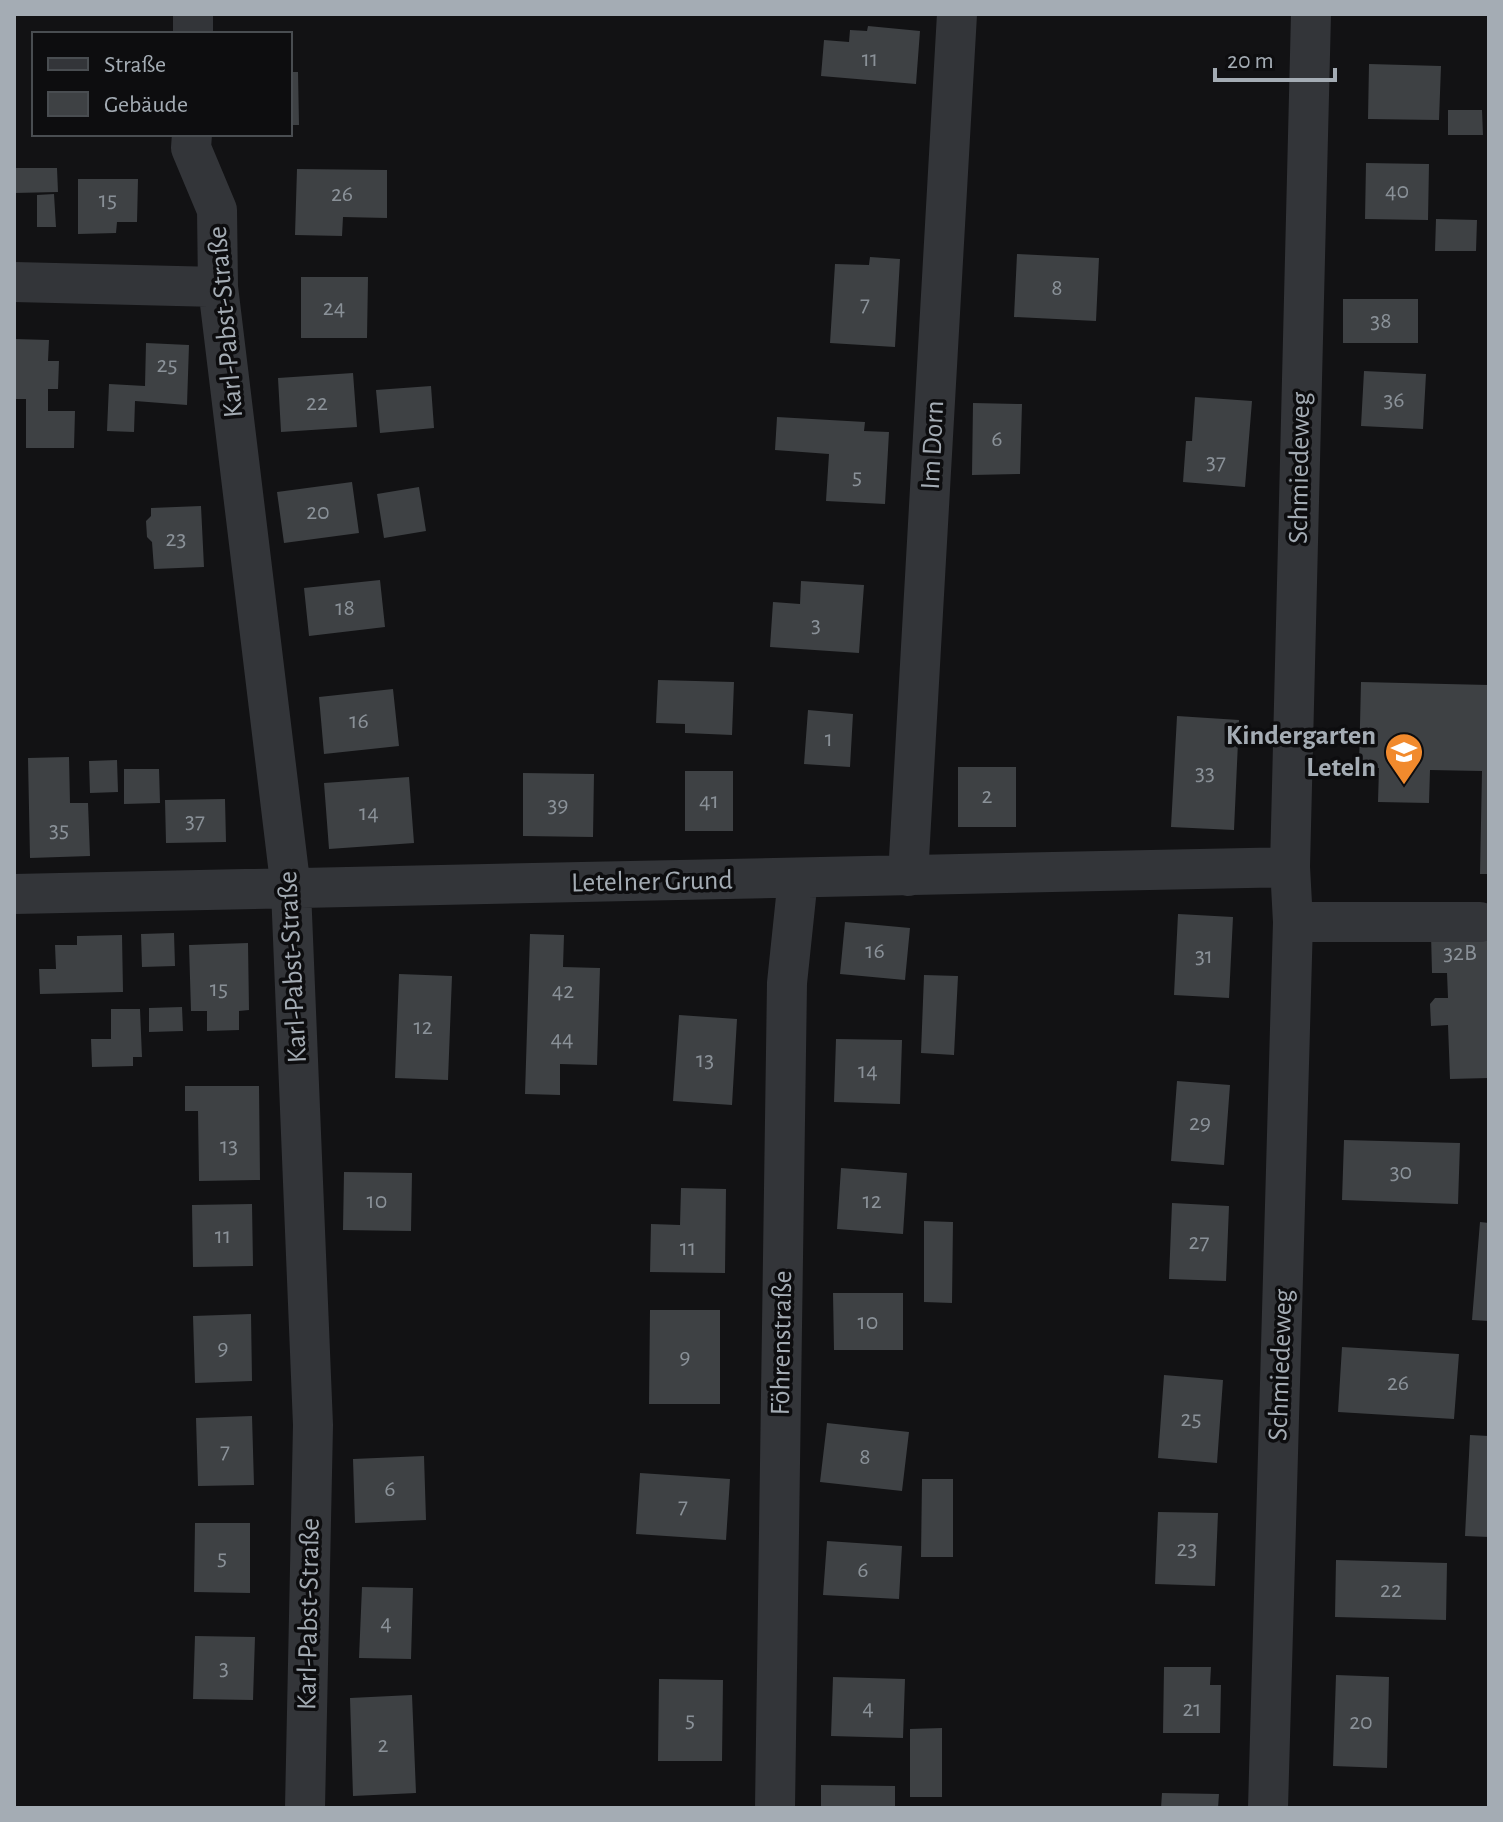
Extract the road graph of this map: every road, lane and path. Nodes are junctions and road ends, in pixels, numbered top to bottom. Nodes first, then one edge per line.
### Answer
1 (957, 14) edge
2 (1311, 14) edge
3 (192, 136) edge
4 (14, 282) edge
5 (218, 287) junction
6 (1290, 867) junction
7 (908, 876) junction
8 (798, 878) junction
9 (291, 890) junction
10 (14, 894) edge
11 (1293, 922) junction
12 (1480, 922) dead end
13 (305, 1808) edge
14 (775, 1808) edge
15 (1268, 1808) edge

1 - 7 street, Im Dorn
2 - 6 street, Schmiedeweg
3 - 5 street, Karl-Pabst-Straße
4 - 5 street
5 - 9 street, Karl-Pabst-Straße
6 - 7 street, Letelner Grund
6 - 11 street, Schmiedeweg
7 - 8 street, Letelner Grund
8 - 9 street, Letelner Grund
8 - 14 street, Föhrenstraße
9 - 10 street, Letelner Grund
9 - 13 street, Karl-Pabst-Straße
11 - 12 street
11 - 15 street, Schmiedeweg

